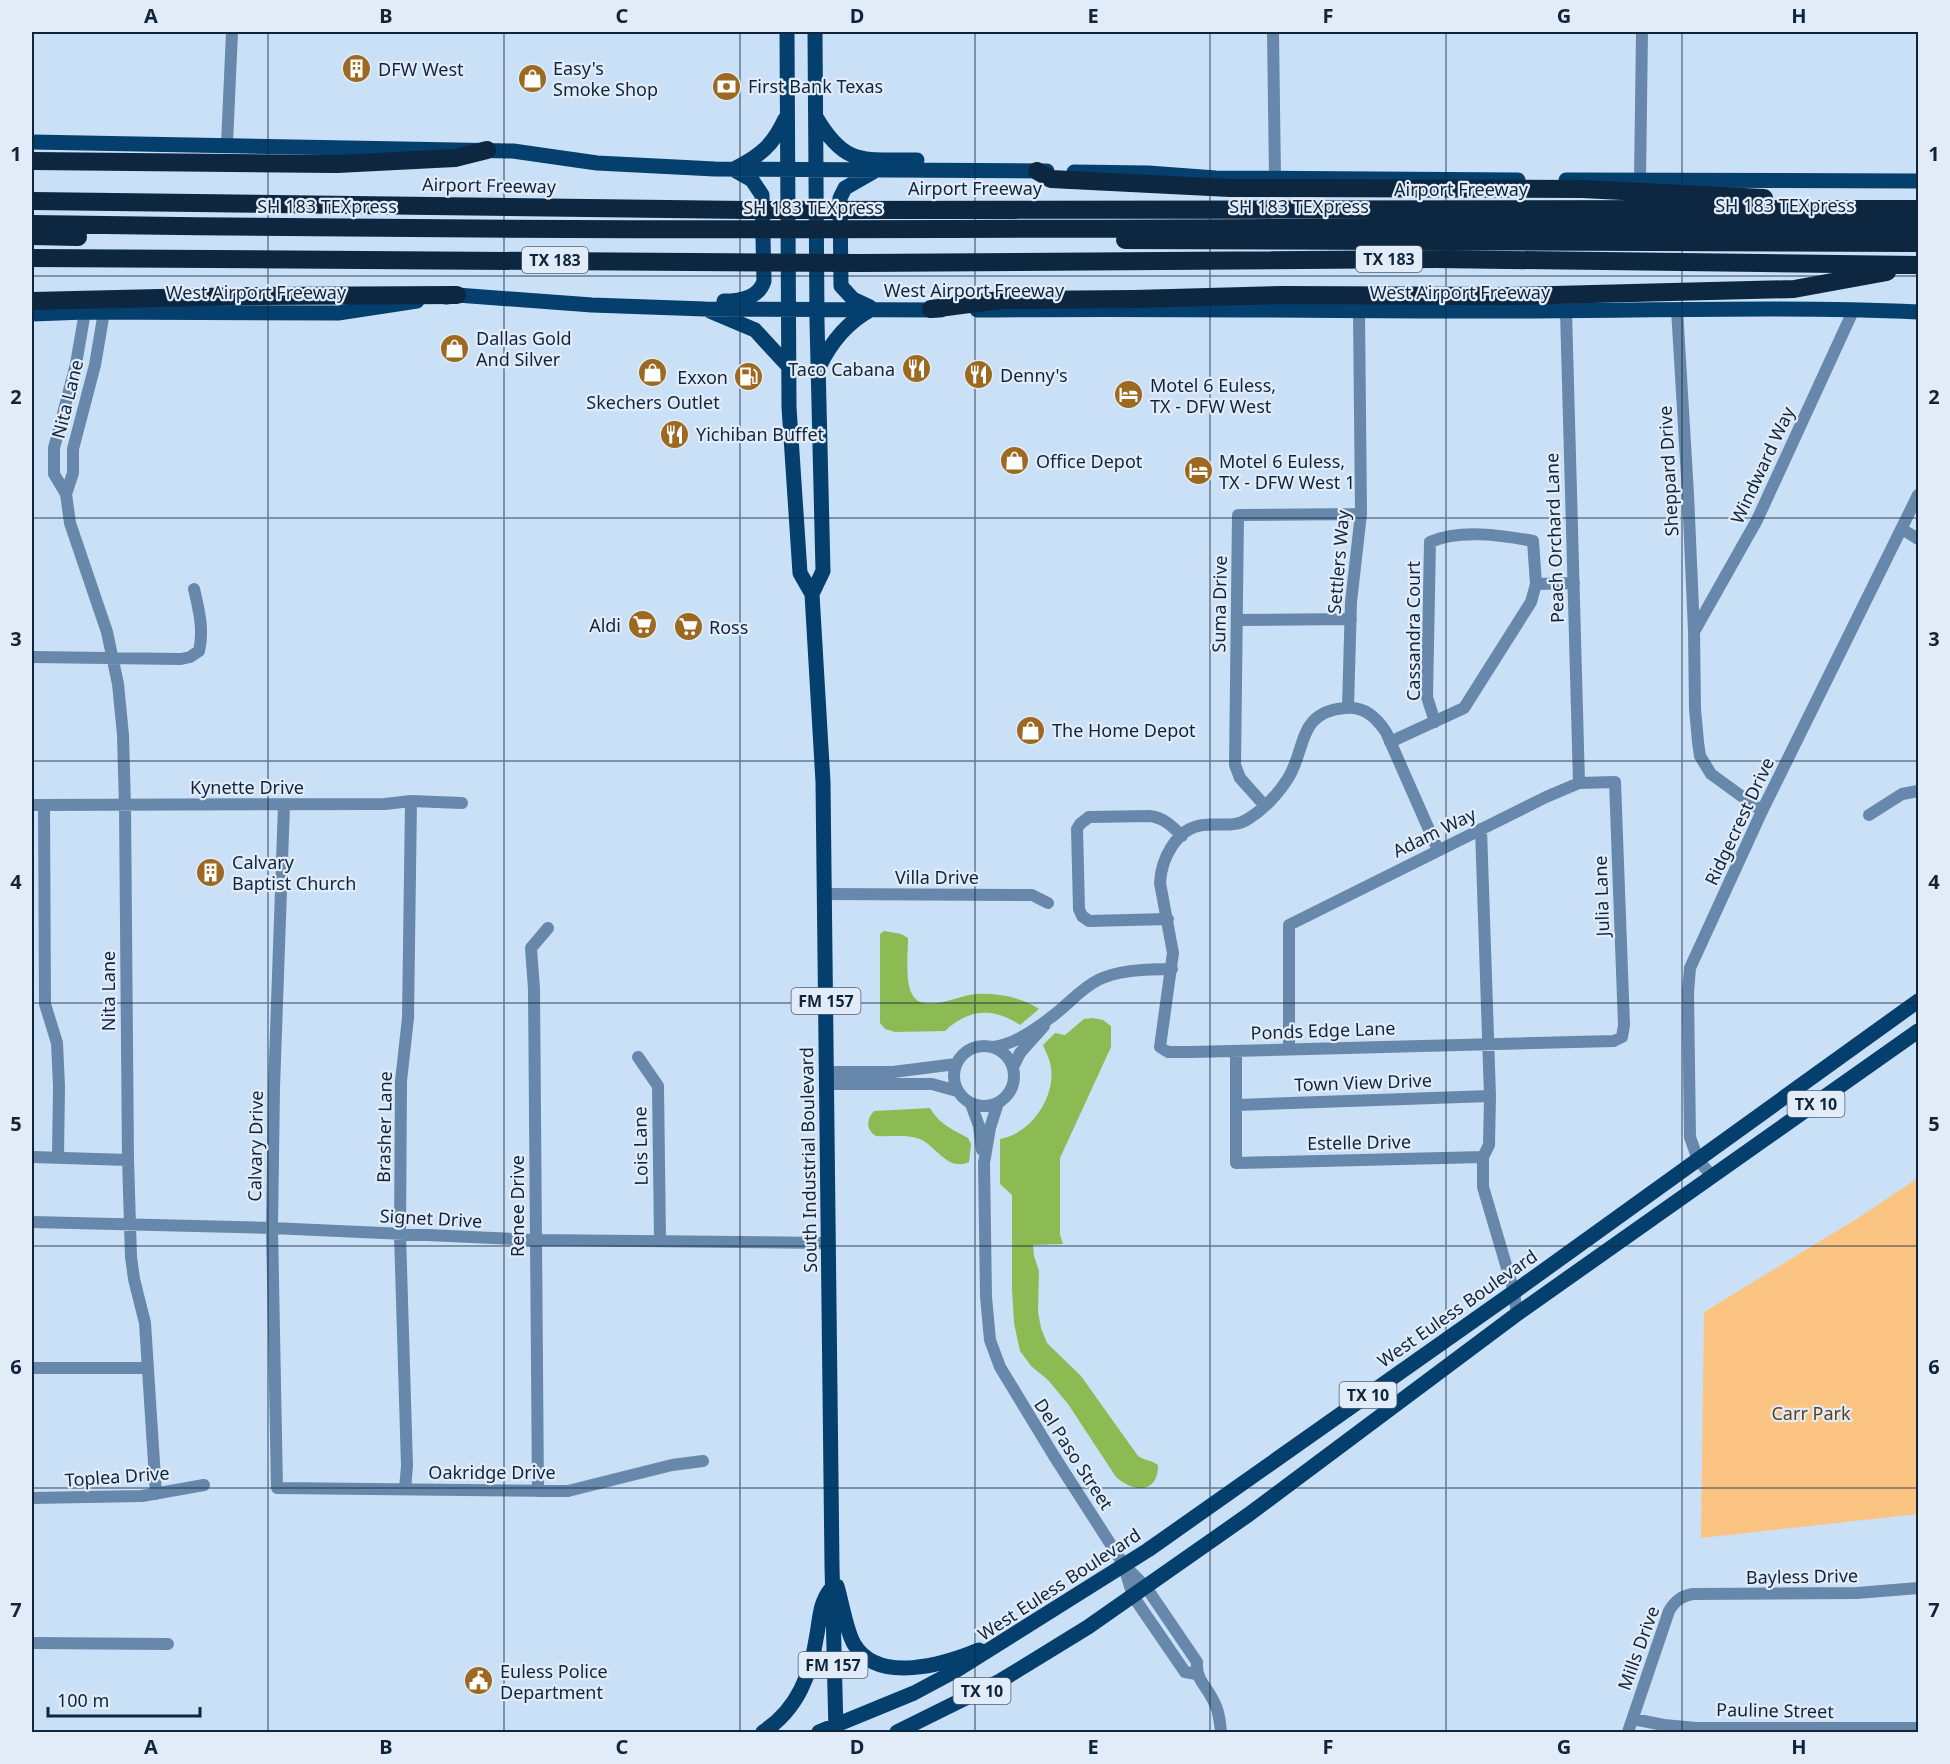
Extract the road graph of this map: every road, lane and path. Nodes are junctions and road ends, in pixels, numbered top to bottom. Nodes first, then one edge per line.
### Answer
1 (232, 32) edge
2 (787, 32) edge
3 (815, 32) edge
4 (1273, 32) edge
5 (1642, 32) edge
6 (787, 114) junction
7 (816, 116) junction
8 (32, 142) edge
9 (227, 144) junction
10 (487, 150) junction
11 (32, 160) edge
12 (733, 170) junction
13 (963, 170) junction
14 (788, 171) junction
15 (816, 171) junction
16 (876, 171) junction
17 (1037, 171) junction
18 (1275, 178) junction
19 (1641, 180) junction
20 (1918, 181) edge
21 (32, 201) edge
22 (1918, 201) edge
23 (1918, 209) edge
24 (32, 224) edge
25 (863, 225) junction
26 (1918, 225) edge
27 (748, 233) junction
28 (32, 237) edge
29 (1918, 243) edge
30 (32, 258) edge
31 (1918, 266) edge
32 (32, 292) edge
33 (457, 295) junction
34 (245, 296) junction
35 (32, 301) edge
36 (697, 309) junction
37 (787, 309) junction
38 (816, 309) junction
39 (872, 309) junction
40 (931, 309) junction
41 (1677, 309) junction
42 (1854, 309) junction
43 (1566, 311) junction
44 (85, 312) junction
45 (104, 312) junction
46 (1359, 312) junction
47 (1918, 312) edge
48 (32, 314) edge
49 (789, 368) junction
50 (818, 369) junction
51 (66, 494) junction
52 (1918, 495) edge
53 (1361, 514) junction
54 (1902, 529) junction
55 (1918, 539) edge
56 (1574, 583) junction
57 (1536, 584) junction
58 (194, 589) dead end
59 (812, 594) junction
60 (1351, 619) junction
61 (1237, 620) junction
62 (1694, 631) junction
63 (32, 657) edge
64 (113, 658) junction
65 (1348, 707) junction
66 (1435, 722) junction
67 (1390, 742) junction
68 (1579, 783) junction
69 (1918, 791) edge
70 (411, 801) junction
71 (462, 803) dead end
72 (38, 805) edge
73 (284, 805) junction
74 (125, 806) junction
75 (1265, 806) junction
76 (1762, 811) junction
77 (1869, 815) dead end
78 (1481, 829) junction
79 (1182, 836) junction
80 (1438, 850) junction
81 (824, 894) junction
82 (1048, 903) dead end
83 (1168, 919) junction
84 (548, 928) dead end
85 (1172, 969) junction
86 (1918, 1002) edge
87 (1050, 1018) junction
88 (1918, 1030) edge
89 (1614, 1041) joint
90 (1489, 1043) junction
91 (993, 1047) junction
92 (1289, 1049) junction
93 (1236, 1051) junction
94 (638, 1057) dead end
95 (956, 1064) junction
96 (1013, 1067) junction
97 (827, 1078) junction
98 (957, 1091) junction
99 (1491, 1096) junction
100 (998, 1103) junction
101 (971, 1104) junction
102 (1238, 1105) junction
103 (32, 1157) edge
104 (58, 1157) junction
105 (1483, 1157) junction
106 (128, 1160) junction
107 (1698, 1160) junction
108 (984, 1164) junction
109 (1713, 1177) junction
110 (32, 1222) edge
111 (131, 1224) junction
112 (272, 1228) junction
113 (400, 1234) junction
114 (535, 1240) junction
115 (660, 1240) junction
116 (829, 1243) junction
117 (1514, 1292) junction
118 (1516, 1314) junction
119 (32, 1368) edge
120 (148, 1368) junction
121 (703, 1461) dead end
122 (204, 1485) dead end
123 (277, 1488) joint
124 (405, 1490) junction
125 (538, 1491) junction
126 (156, 1494) junction
127 (32, 1498) edge
128 (1124, 1565) junction
129 (832, 1566) junction
130 (832, 1587) junction
131 (1918, 1588) edge
132 (1140, 1591) junction
133 (1685, 1595) joint
134 (1012, 1637) junction
135 (32, 1643) edge
136 (168, 1644) dead end
137 (966, 1699) junction
138 (1632, 1719) junction
139 (1918, 1728) edge
140 (834, 1730) edge
141 (763, 1732) edge
142 (819, 1732) edge
143 (897, 1732) edge
144 (916, 1732) edge
145 (1221, 1732) edge
146 (1628, 1732) edge

1 - 9 street
2 - 6 main road, FM 157
3 - 7 main road, FM 157
4 - 18 street
5 - 19 street
6 - 12 main road
6 - 14 main road, FM 157
7 - 13 main road
7 - 15 main road, FM 157
8 - 9 main road, Airport Freeway
9 - 10 main road, Airport Freeway
10 - 11 highway
10 - 12 main road, Airport Freeway
12 - 14 main road, Airport Freeway
12 - 36 main road
13 - 16 main road
13 - 17 main road
14 - 15 main road, Airport Freeway
14 - 37 main road, South Industrial Boulevard / FM 157
15 - 16 main road
15 - 38 main road, South Industrial Boulevard / FM 157
16 - 39 main road
17 - 18 main road
17 - 22 highway
18 - 19 main road
19 - 20 main road
21 - 25 highway, Airport Freeway
23 - 25 highway, Airport Freeway
24 - 27 highway, SH 183 TEXpress
25 - 26 highway, SH 183 TEXpress
25 - 27 highway, SH 183 TEXpress
25 - 29 highway, SH 183 TEXpress
27 - 28 highway, SH 183 TEXpress
30 - 31 highway, TX 183
31 - 40 highway
32 - 34 highway
33 - 34 highway
33 - 36 main road, West Airport Freeway
33 - 45 main road, West Airport Freeway
34 - 35 highway
36 - 37 main road, West Airport Freeway
36 - 49 main road
37 - 38 main road, West Airport Freeway
37 - 49 main road, South Industrial Boulevard / FM 157
38 - 39 main road, West Airport Freeway
38 - 50 main road, South Industrial Boulevard / FM 157
39 - 40 main road, West Airport Freeway
39 - 50 main road
40 - 46 main road, West Airport Freeway
41 - 42 main road, West Airport Freeway
41 - 43 main road, West Airport Freeway
41 - 62 street, Sheppard Drive
42 - 47 main road, West Airport Freeway
42 - 62 street, Windward Way
43 - 46 main road, West Airport Freeway
43 - 56 street, Peach Orchard Lane
44 - 45 main road, West Airport Freeway
44 - 48 main road, West Airport Freeway
44 - 51 street, Nita Lane
45 - 51 street, Nita Lane
46 - 53 street, Settlers Way
49 - 59 main road, South Industrial Boulevard / FM 157
50 - 59 main road, South Industrial Boulevard / FM 157
51 - 64 street, Nita Lane
52 - 54 street, Ridgecrest Drive
53 - 60 street, Settlers Way
53 - 61 street, Suma Drive
54 - 55 street
54 - 76 street, Ridgecrest Drive
56 - 57 street
56 - 68 street, Peach Orchard Lane
57 - 66 street
57 - 66 street, Cassandra Court
58 - 64 street
59 - 81 main road, South Industrial Boulevard / FM 157
60 - 61 street
60 - 65 street, Settlers Way
61 - 75 street, Suma Drive
62 - 76 street, Sheppard Drive
63 - 64 street
64 - 74 street, Nita Lane
65 - 67 street
65 - 75 street
66 - 67 street
67 - 80 street
68 - 78 street, Adam Way
68 - 89 street, Julia Lane
69 - 77 street
70 - 71 street, Kynette Drive
70 - 73 street, Kynette Drive
70 - 113 street, Brasher Lane
72 - 74 street, Kynette Drive
72 - 104 street
73 - 74 street, Kynette Drive
73 - 112 street, Calvary Drive
74 - 106 street, Nita Lane
75 - 79 street
76 - 107 street, Ridgecrest Drive
78 - 80 street, Adam Way
78 - 90 street
79 - 83 street
79 - 83 street
80 - 92 street, Adam Way
81 - 82 street, Villa Drive
81 - 97 main road, South Industrial Boulevard / FM 157
83 - 85 street
84 - 114 street, Renee Drive
85 - 87 street
85 - 93 street, Ponds Edge Lane
86 - 107 main road, West Euless Boulevard / TX 10
87 - 91 street
87 - 96 street
88 - 109 main road, TX 10
89 - 90 street, Ponds Edge Lane
90 - 92 street, Ponds Edge Lane
90 - 99 street
91 - 95 street
91 - 96 street
92 - 93 street, Ponds Edge Lane
93 - 102 street
94 - 115 street, Lois Lane
95 - 97 street
95 - 98 street
96 - 100 street
97 - 98 street
97 - 116 main road, South Industrial Boulevard / FM 157
98 - 101 street
99 - 102 street, Town View Drive
99 - 105 street
100 - 101 street
100 - 108 street
101 - 108 street
102 - 105 street, Estelle Drive
103 - 104 street
104 - 106 street
105 - 117 street
106 - 111 street, Nita Lane
107 - 109 street, Ridgecrest Drive
107 - 117 main road, West Euless Boulevard / TX 10
108 - 128 street, Del Paso Street
109 - 118 main road, TX 10
110 - 111 street, Signet Drive
111 - 112 street, Signet Drive
111 - 120 street, Nita Lane
112 - 113 street, Signet Drive
112 - 123 street, Calvary Drive
113 - 114 street, Signet Drive
113 - 124 street, Brasher Lane
114 - 115 street, Signet Drive
114 - 125 street, Renee Drive
115 - 116 street, Signet Drive
116 - 129 main road, South Industrial Boulevard / FM 157
117 - 118 street
117 - 128 main road, West Euless Boulevard / TX 10
118 - 132 main road, TX 10
119 - 120 street
120 - 126 street, Nita Lane
121 - 125 street, Oakridge Drive
122 - 126 street, Toplea Drive
123 - 124 street, Oakridge Drive
124 - 125 street, Oakridge Drive
126 - 127 street, Toplea Drive
128 - 132 street, Del Paso Street
128 - 134 main road, West Euless Boulevard / TX 10
129 - 130 main road, South Industrial Boulevard / FM 157
129 - 134 main road
130 - 140 main road, South Industrial Boulevard / FM 157
130 - 141 main road
131 - 133 street, Bayless Drive
132 - 137 main road, TX 10
132 - 145 street, Del Paso Street
133 - 138 street, Mills Drive
134 - 140 main road, West Euless Boulevard / TX 10
135 - 136 street
137 - 143 main road, TX 10
137 - 144 main road
138 - 139 street, Pauline Street
138 - 146 street, Mills Drive
140 - 142 main road, West Euless Boulevard / TX 10

